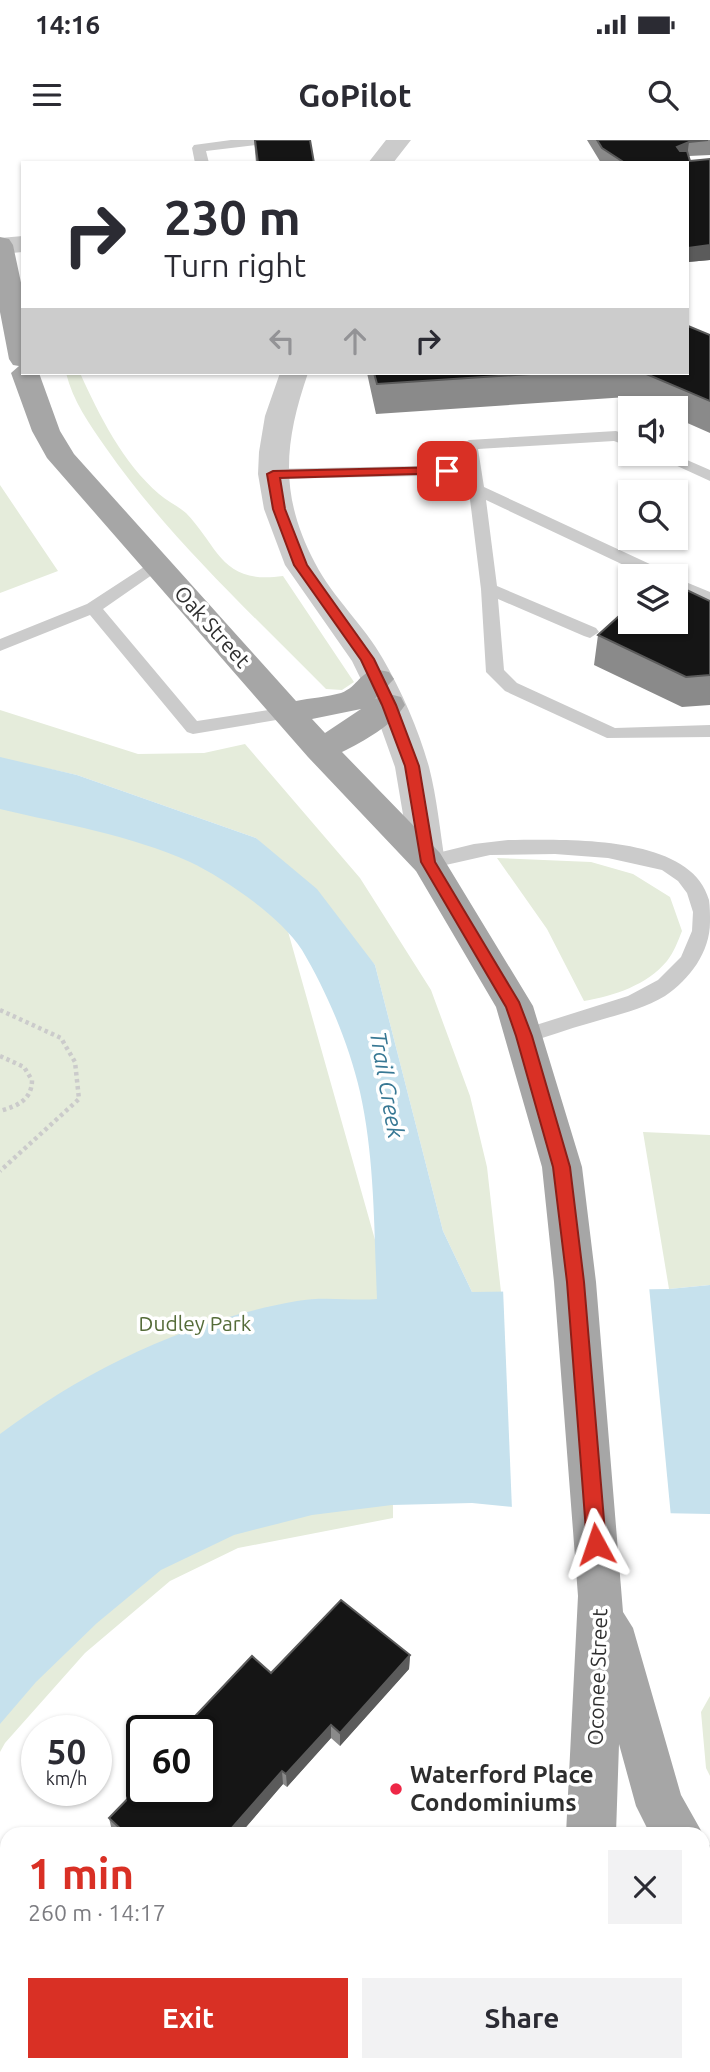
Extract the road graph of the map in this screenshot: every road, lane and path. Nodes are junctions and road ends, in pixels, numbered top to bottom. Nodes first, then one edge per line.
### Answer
1 (264, 140) edge
2 (399, 140) edge
3 (202, 161) edge
4 (382, 161) edge
5 (21, 244) edge
6 (0, 246) edge
7 (7, 316) edge
8 (21, 354) edge
9 (26, 375) edge
10 (293, 375) edge
11 (618, 437) edge
12 (687, 466) edge
13 (474, 470) junction
14 (273, 474) junction
15 (710, 476) edge
16 (476, 489) junction
17 (156, 564) junction
18 (635, 564) edge
19 (489, 589) junction
20 (688, 589) edge
21 (710, 599) edge
22 (93, 608) junction
23 (590, 632) dead end
24 (0, 645) edge
25 (383, 692) junction
26 (288, 713) junction
27 (710, 732) edge
28 (320, 749) junction
29 (428, 862) junction
30 (0, 1010) edge
31 (524, 1036) junction
32 (0, 1056) edge
33 (0, 1111) edge
34 (0, 1171) edge
35 (601, 1596) junction
36 (591, 1827) edge
37 (674, 1827) edge

1 - 3 lane
2 - 4 street
5 - 6 street
6 - 7 main road
7 - 8 main road
9 - 17 main road, Oak Street
10 - 14 street, Oconee Street
11 - 13 lane
12 - 15 lane
13 - 14 lane
13 - 16 lane
14 - 25 street, Oconee Street
16 - 18 lane
16 - 19 lane
17 - 22 lane
17 - 26 main road, Oak Street
19 - 23 lane
19 - 27 lane
20 - 21 lane
22 - 24 lane
22 - 26 lane
25 - 26 main road
25 - 28 main road
25 - 29 street, Oconee Street
26 - 28 main road, Oak Street
28 - 29 main road, Oak Street
29 - 31 main road, Oconee Street
29 - 31 lane
30 - 34 path
31 - 35 main road, Oconee Street
32 - 33 path
35 - 36 main road, Oconee Street
35 - 37 main road

